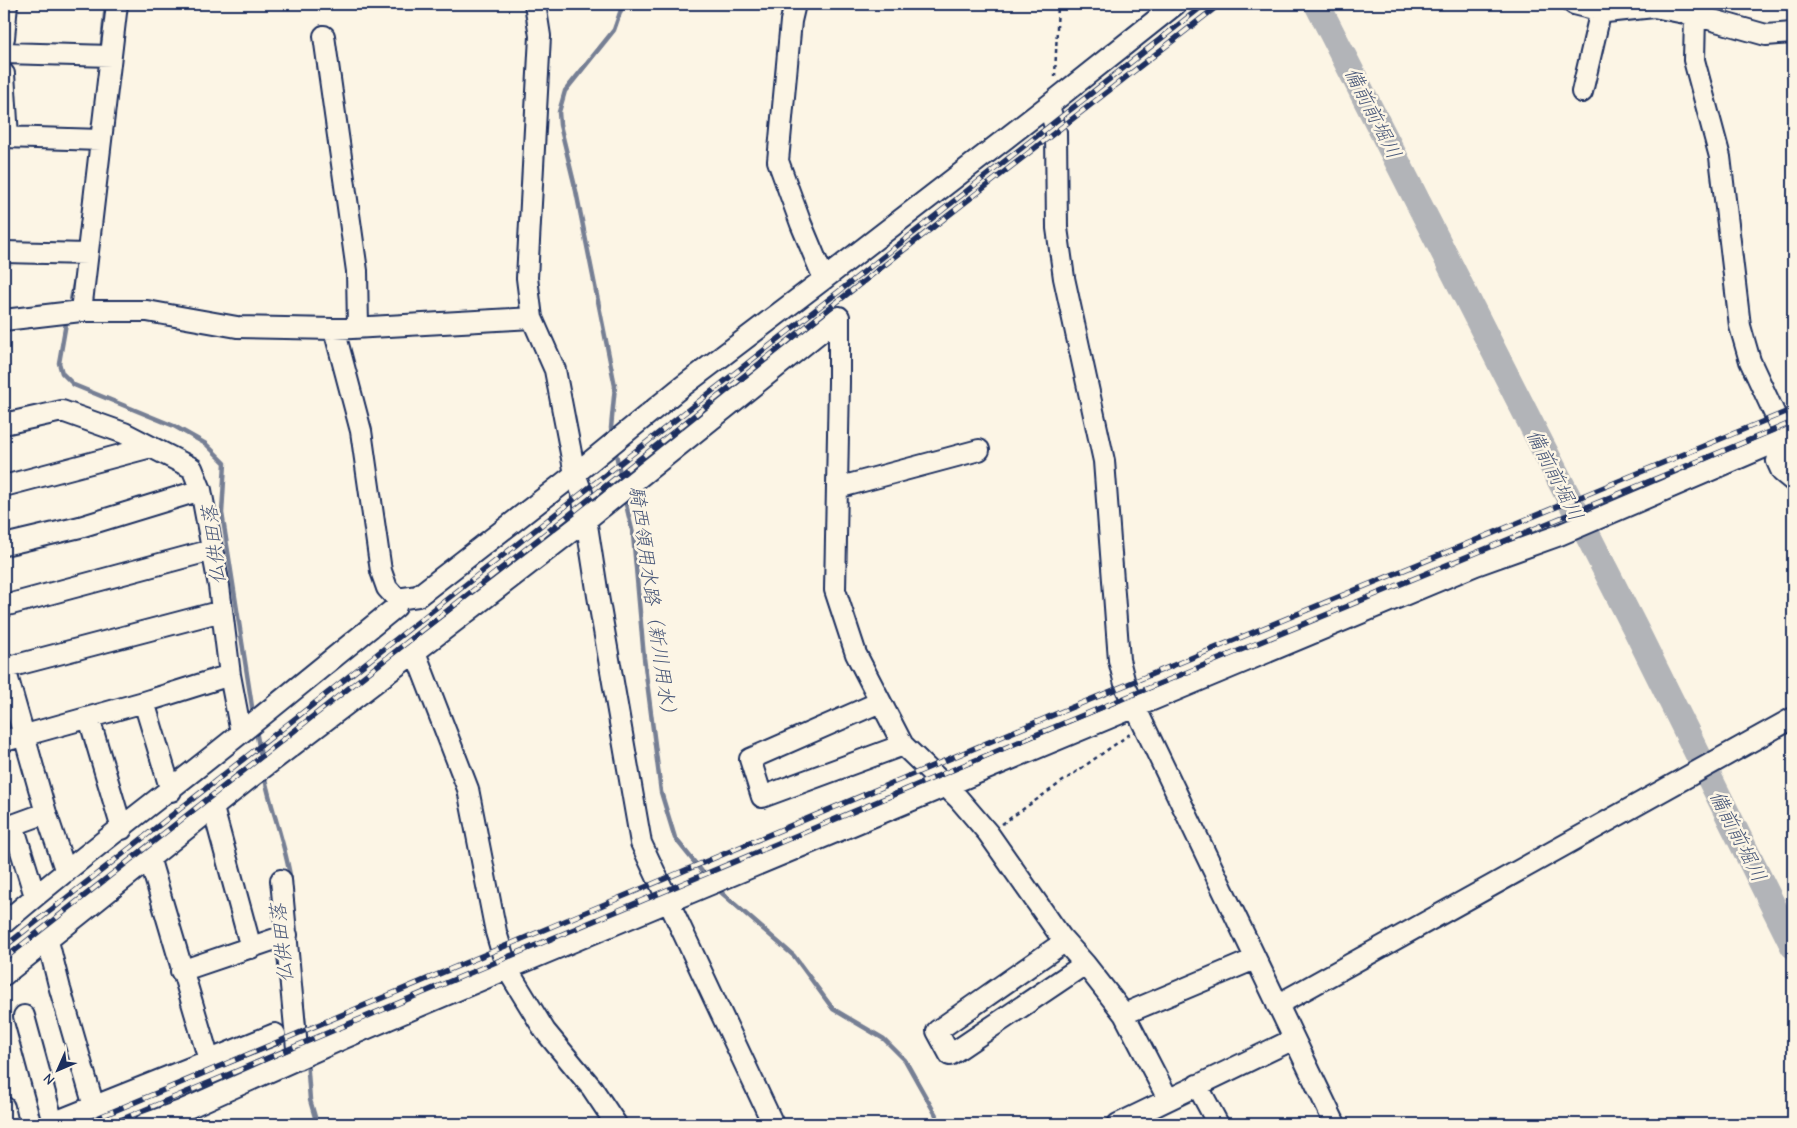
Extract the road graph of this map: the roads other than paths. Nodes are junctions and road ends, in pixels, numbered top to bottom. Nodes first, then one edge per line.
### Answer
1 (7, 4) edge
2 (117, 4) edge
3 (535, 4) edge
4 (795, 4) edge
5 (1176, 4) edge
6 (1574, 4) edge
7 (1601, 10) junction
8 (1695, 15) junction
9 (1793, 33) edge
10 (324, 36) dead end
11 (4, 38) edge
12 (4, 53) edge
13 (111, 56) junction
14 (4, 74) edge
15 (1582, 92) dead end
16 (1055, 100) junction
17 (6, 137) edge
18 (101, 140) junction
19 (4, 252) edge
20 (87, 254) junction
21 (824, 279) junction
22 (81, 311) junction
23 (532, 318) junction
24 (4, 320) edge
25 (358, 327) junction
26 (334, 329) junction
27 (4, 424) edge
28 (1790, 436) edge
29 (151, 447) junction
30 (980, 450) dead end
31 (575, 474) junction
32 (1793, 481) edge
33 (4, 486) edge
34 (837, 488) junction
35 (201, 490) junction
36 (586, 520) junction
37 (4, 545) edge
38 (212, 550) junction
39 (397, 599) junction
40 (4, 606) edge
41 (222, 610) junction
42 (415, 652) junction
43 (4, 667) edge
44 (230, 675) junction
45 (144, 702) junction
46 (880, 702) junction
47 (1140, 716) junction
48 (89, 718) junction
49 (1793, 718) edge
50 (241, 733) junction
51 (24, 736) junction
52 (4, 742) edge
53 (903, 746) junction
54 (945, 786) junction
55 (171, 791) junction
56 (213, 808) junction
57 (46, 813) junction
58 (122, 829) junction
59 (149, 857) junction
60 (66, 872) junction
61 (281, 880) dead end
62 (35, 896) junction
63 (668, 902) junction
64 (4, 923) edge
65 (287, 935) junction
66 (48, 941) junction
67 (1064, 942) junction
68 (251, 948) junction
69 (1255, 959) junction
70 (1084, 964) junction
71 (507, 969) junction
72 (181, 970) junction
73 (4, 975) edge
74 (1277, 1005) junction
75 (1124, 1014) junction
76 (24, 1016) dead end
77 (275, 1034) dead end
78 (1294, 1039) junction
79 (304, 1057) junction
80 (209, 1060) junction
81 (1197, 1085) junction
82 (1168, 1099) junction
83 (4, 1107) edge
84 (97, 1115) edge
85 (183, 1117) edge
86 (8, 1124) edge
87 (52, 1124) edge
88 (146, 1124) edge
89 (616, 1124) edge
90 (773, 1124) edge
91 (1118, 1124) edge
92 (1218, 1124) edge
93 (1335, 1124) edge

1 - 11 street
2 - 13 street
3 - 23 street
4 - 21 street
5 - 16 street
6 - 7 street
7 - 8 street
7 - 15 street
8 - 9 street
8 - 28 street
10 - 25 street
12 - 13 street
13 - 18 street
14 - 17 street
16 - 21 street
16 - 47 street
17 - 18 street
18 - 20 street
19 - 20 street
20 - 22 street
21 - 31 street
22 - 24 street
22 - 26 street
23 - 25 street
23 - 31 street
25 - 26 street
26 - 39 street
27 - 29 street
28 - 32 street
28 - 47 street
29 - 33 street
29 - 35 street
30 - 34 street
31 - 36 street
31 - 39 street
34 - 36 street
34 - 46 street
35 - 37 street
35 - 38 street
36 - 42 street
36 - 63 street
38 - 40 street
38 - 41 street
39 - 50 street
41 - 43 street
41 - 44 street
42 - 56 street
42 - 71 street
43 - 51 street
44 - 45 street
44 - 50 street
45 - 48 street
45 - 55 street
46 - 53 street
46 - 53 street
47 - 54 street
47 - 69 street
48 - 51 street
48 - 58 street
49 - 74 street
50 - 55 street
51 - 52 street
51 - 57 street
53 - 54 street
54 - 63 street
54 - 67 street
55 - 58 street
56 - 59 street
56 - 68 street
57 - 60 street
57 - 62 street
58 - 60 street
59 - 66 street
59 - 72 street
60 - 62 street
61 - 65 street
62 - 64 street
63 - 71 street
63 - 90 street
65 - 68 street
65 - 79 street
66 - 73 street
66 - 84 street
67 - 70 street
67 - 70 street
68 - 72 street
69 - 74 street
69 - 75 street
70 - 75 street
71 - 79 street
71 - 89 street
72 - 80 street
74 - 78 street
75 - 82 street
76 - 87 street
77 - 80 street
78 - 81 street
78 - 93 street
79 - 85 street
80 - 84 street
81 - 82 street
81 - 92 street
82 - 91 street
83 - 86 street
84 - 87 street
85 - 88 street

